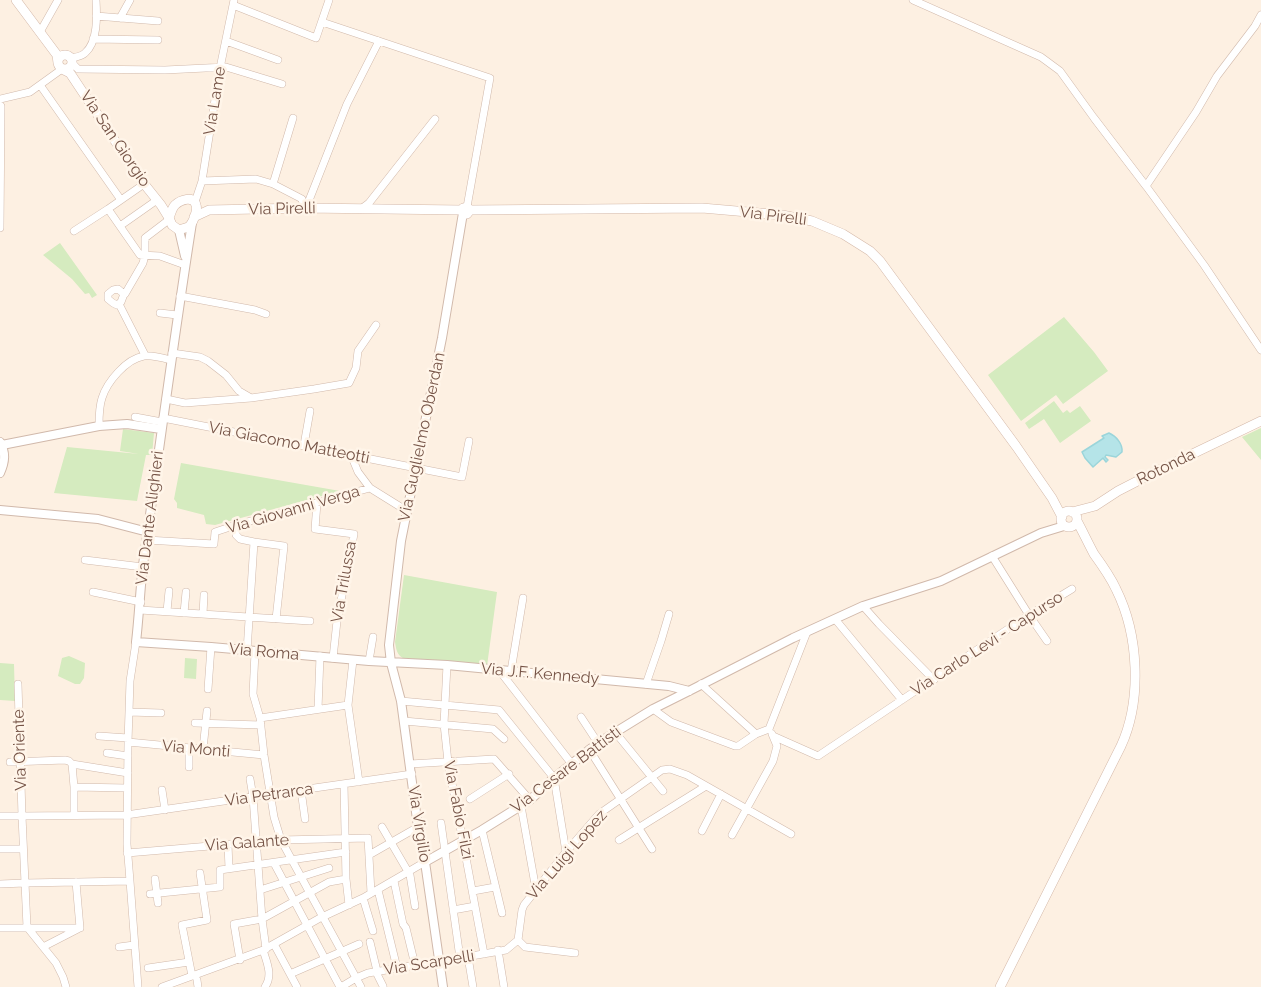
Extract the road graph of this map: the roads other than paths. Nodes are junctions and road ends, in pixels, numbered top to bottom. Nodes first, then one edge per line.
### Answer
1 (16, 0) edge
2 (58, 0) edge
3 (96, 0) edge
4 (130, 0) edge
5 (328, 0) edge
6 (913, 0) edge
7 (233, 3) edge
8 (1261, 15) edge
9 (96, 16) junction
10 (120, 18) junction
11 (158, 21) dead end
12 (322, 22) junction
13 (40, 32) junction
14 (93, 39) junction
15 (158, 40) dead end
16 (379, 41) junction
17 (226, 42) junction
18 (278, 60) dead end
19 (66, 63) junction
20 (220, 68) junction
21 (282, 84) dead end
22 (40, 85) junction
23 (0, 99) edge
24 (0, 105) edge
25 (293, 118) dead end
26 (435, 119) dead end
27 (202, 181) junction
28 (144, 184) junction
29 (273, 184) junction
30 (1146, 186) junction
31 (121, 200) junction
32 (159, 203) junction
33 (196, 203) junction
34 (176, 205) junction
35 (108, 208) junction
36 (305, 208) junction
37 (361, 209) junction
38 (209, 210) junction
39 (465, 210) junction
40 (169, 218) junction
41 (193, 220) junction
42 (120, 226) junction
43 (0, 228) edge
44 (179, 230) junction
45 (74, 231) dead end
46 (145, 238) junction
47 (134, 246) junction
48 (145, 255) junction
49 (186, 262) junction
50 (124, 294) junction
51 (180, 296) junction
52 (119, 304) junction
53 (160, 313) dead end
54 (266, 314) dead end
55 (177, 315) junction
56 (376, 325) dead end
57 (1261, 350) edge
58 (145, 355) junction
59 (172, 356) junction
60 (251, 398) junction
61 (165, 399) junction
62 (310, 411) dead end
63 (135, 417) dead end
64 (1261, 421) edge
65 (162, 423) junction
66 (99, 426) junction
67 (469, 441) dead end
68 (1, 443) edge
69 (304, 445) junction
70 (351, 455) junction
71 (415, 468) junction
72 (0, 473) edge
73 (370, 488) junction
74 (317, 503) junction
75 (1, 509) edge
76 (407, 511) junction
77 (1069, 519) junction
78 (236, 525) junction
79 (147, 536) junction
80 (254, 542) junction
81 (992, 556) junction
82 (85, 560) dead end
83 (143, 567) junction
84 (1072, 589) dead end
85 (170, 591) dead end
86 (93, 592) dead end
87 (186, 592) dead end
88 (204, 595) dead end
89 (523, 598) dead end
90 (140, 606) junction
91 (863, 606) junction
92 (167, 611) junction
93 (184, 613) junction
94 (203, 614) junction
95 (669, 614) dead end
96 (1029, 615) junction
97 (250, 618) junction
98 (276, 619) junction
99 (835, 619) junction
100 (310, 621) dead end
101 (807, 632) junction
102 (373, 637) dead end
103 (1047, 641) dead end
104 (136, 642) junction
105 (211, 647) junction
106 (251, 652) junction
107 (320, 656) junction
108 (333, 658) junction
109 (352, 660) junction
110 (369, 661) junction
111 (391, 663) junction
112 (447, 665) junction
113 (499, 670) junction
114 (511, 671) junction
115 (934, 680) junction
116 (18, 684) dead end
117 (646, 684) junction
118 (701, 684) junction
119 (208, 689) dead end
120 (689, 691) junction
121 (902, 700) junction
122 (401, 701) junction
123 (348, 705) junction
124 (446, 705) junction
125 (318, 709) junction
126 (653, 709) junction
127 (207, 711) dead end
128 (129, 712) junction
129 (160, 713) dead end
130 (581, 717) dead end
131 (260, 721) junction
132 (404, 721) junction
133 (195, 723) dead end
134 (206, 723) junction
135 (444, 724) junction
136 (615, 732) junction
137 (771, 732) junction
138 (756, 734) junction
139 (99, 736) dead end
140 (504, 739) dead end
141 (128, 740) junction
142 (598, 742) junction
143 (189, 748) junction
144 (589, 748) junction
145 (203, 749) junction
146 (107, 753) dead end
147 (264, 755) junction
148 (128, 756) junction
149 (10, 762) dead end
150 (20, 762) junction
151 (448, 762) junction
152 (571, 763) junction
153 (72, 764) junction
154 (410, 764) junction
155 (189, 767) dead end
156 (128, 772) junction
157 (411, 774) junction
158 (509, 774) junction
159 (651, 776) junction
160 (554, 778) junction
161 (250, 779) dead end
162 (359, 782) junction
163 (344, 784) junction
164 (706, 786) junction
165 (74, 787) junction
166 (127, 788) junction
167 (162, 789) dead end
168 (301, 790) junction
169 (663, 791) dead end
170 (721, 794) junction
171 (272, 795) junction
172 (253, 797) junction
173 (620, 798) junction
174 (470, 799) dead end
175 (530, 800) junction
176 (521, 806) junction
177 (746, 808) junction
178 (165, 810) junction
179 (74, 815) junction
180 (126, 815) junction
181 (0, 816) edge
182 (22, 816) junction
183 (304, 819) dead end
184 (441, 823) dead end
185 (382, 827) dead end
186 (418, 827) junction
187 (639, 828) junction
188 (482, 830) junction
189 (702, 831) dead end
190 (791, 834) dead end
191 (732, 835) dead end
192 (345, 838) junction
193 (281, 840) junction
194 (464, 840) junction
195 (619, 840) dead end
196 (256, 842) junction
197 (391, 843) junction
198 (228, 844) junction
199 (0, 849) edge
200 (23, 849) junction
201 (652, 849) dead end
202 (345, 852) junction
203 (445, 852) junction
204 (566, 852) junction
205 (127, 853) junction
206 (369, 855) junction
207 (293, 861) junction
208 (425, 862) junction
209 (274, 863) junction
210 (258, 864) junction
211 (229, 868) junction
212 (328, 868) dead end
213 (200, 873) dead end
214 (408, 873) junction
215 (301, 876) junction
216 (155, 879) dead end
217 (346, 879) junction
218 (130, 881) junction
219 (394, 881) junction
220 (76, 882) junction
221 (284, 882) junction
222 (25, 883) junction
223 (0, 884) edge
224 (495, 887) junction
225 (203, 888) junction
226 (260, 890) junction
227 (536, 890) junction
228 (473, 891) junction
229 (375, 892) junction
230 (310, 893) junction
231 (154, 894) junction
232 (363, 898) junction
233 (294, 901) junction
234 (158, 903) dead end
235 (349, 905) junction
236 (415, 906) dead end
237 (475, 906) junction
238 (453, 910) junction
239 (502, 913) dead end
240 (323, 916) junction
241 (262, 919) junction
242 (307, 925) junction
243 (27, 927) junction
244 (0, 928) edge
245 (80, 928) junction
246 (373, 931) dead end
247 (266, 940) junction
248 (518, 940) junction
249 (370, 942) dead end
250 (359, 944) dead end
251 (134, 945) junction
252 (273, 945) junction
253 (44, 947) junction
254 (119, 947) dead end
255 (265, 950) junction
256 (498, 950) junction
257 (342, 952) junction
258 (575, 953) dead end
259 (484, 954) junction
260 (464, 958) junction
261 (325, 959) junction
262 (240, 960) junction
263 (438, 961) junction
264 (189, 962) junction
265 (415, 965) junction
266 (148, 968) dead end
267 (397, 968) junction
268 (377, 971) junction
269 (290, 974) junction
270 (356, 978) junction
271 (196, 979) edge
272 (383, 986) edge
273 (66, 987) edge
274 (138, 987) edge
275 (162, 987) edge
276 (266, 987) edge
277 (297, 987) edge
278 (340, 987) edge
279 (362, 987) edge
280 (442, 987) edge
281 (473, 987) edge
282 (504, 987) edge
283 (1000, 987) edge

1 - 13 main road, Via San Giorgio
2 - 13 street
3 - 9 street
4 - 10 street
5 - 12 street
6 - 30 street
7 - 12 street
7 - 17 street, Via Lame
8 - 30 street
9 - 10 street
9 - 14 street
10 - 11 street
12 - 16 street
13 - 19 main road, Via San Giorgio
14 - 15 street
14 - 19 street
16 - 36 street
16 - 39 street, Via Guglielmo Oberdan
17 - 18 street
17 - 20 street, Via Lame
19 - 20 street
19 - 22 street
19 - 28 main road, Via San Giorgio
20 - 21 street
20 - 27 street, Via Lame
22 - 23 street
22 - 31 street
24 - 43 street
25 - 29 street
26 - 37 street
27 - 29 street
27 - 33 street, Via Lame
28 - 31 street
28 - 32 main road, Via San Giorgio
29 - 36 street
30 - 57 street
31 - 35 street
32 - 34 main road
32 - 40 main road, Via San Giorgio
32 - 42 street
33 - 34 main road
33 - 38 main road, Via Pirelli
33 - 41 main road
34 - 40 main road
35 - 42 street
35 - 45 street
36 - 37 main road, Via Pirelli
36 - 38 main road, Via Pirelli
37 - 39 main road, Via Pirelli
38 - 41 main road, Via Pirelli
39 - 71 street, Via Guglielmo Oberdan
39 - 77 main road, Via Pirelli
40 - 44 main road
40 - 46 street
41 - 44 main road
41 - 49 street, Via Dante Alighieri
42 - 47 street
44 - 49 street
46 - 47 street
46 - 48 street
47 - 48 street
48 - 49 street
48 - 50 street
49 - 51 street, Via Dante Alighieri
50 - 52 street
50 - 52 street
51 - 54 street
51 - 55 street, Via Dante Alighieri
52 - 58 street
53 - 55 street
55 - 59 street, Via Dante Alighieri
56 - 60 street
58 - 59 street
58 - 66 street
59 - 60 street
59 - 61 street, Via Dante Alighieri
60 - 61 street
61 - 65 street, Via Dante Alighieri
62 - 69 street
63 - 65 street, Via Giacomo Matteotti
64 - 77 main road, Rotonda
65 - 66 street
65 - 69 street, Via Giacomo Matteotti
65 - 79 street, Via Dante Alighieri
66 - 68 street
67 - 71 street, Via Giacomo Matteotti
68 - 72 street
69 - 70 street, Via Giacomo Matteotti
70 - 71 street, Via Giacomo Matteotti
70 - 73 street
71 - 76 street, Via Guglielmo Oberdan
73 - 74 street, Via Giovanni Verga
73 - 76 street, Via Giovanni Verga
74 - 78 street, Via Giovanni Verga
74 - 108 street, Via Trilussa
75 - 79 street
76 - 111 street, Via Guglielmo Oberdan
77 - 81 street, Via Cesare Battisti
77 - 283 main road, Via Pirelli
78 - 79 street, Via Giovanni Verga
78 - 80 street
79 - 83 street, Via Dante Alighieri
80 - 97 street
80 - 98 street
81 - 91 street, Via Cesare Battisti
81 - 96 street
82 - 83 street
83 - 90 street, Via Dante Alighieri
84 - 96 street, Via Carlo Levi - Capurso
85 - 92 street
86 - 90 street
87 - 93 street
88 - 94 street
89 - 114 street
90 - 92 street
90 - 104 street, Via Dante Alighieri
91 - 99 street, Via Cesare Battisti
91 - 115 street
92 - 93 street
93 - 94 street
94 - 97 street
95 - 117 street
96 - 103 street
96 - 115 street, Via Carlo Levi - Capurso
97 - 98 street
97 - 106 street
98 - 100 street
99 - 101 street, Via Cesare Battisti
99 - 121 street
101 - 118 street, Via Cesare Battisti
101 - 137 street
102 - 110 street
104 - 105 street, Via Roma
104 - 128 street, Via Dante Alighieri
105 - 106 street, Via Roma
105 - 119 street
106 - 107 street, Via Roma
106 - 131 street
107 - 108 street, Via Roma
107 - 125 street
108 - 109 street, Via Roma
109 - 110 street, Via Roma
109 - 123 street
110 - 111 street, Via Roma
111 - 112 street, Via J.F. Kennedy
111 - 122 street, Via Virgilio
112 - 113 street, Via J.F. Kennedy
112 - 124 street, Via Fabio Filzi
113 - 114 street, Via J.F. Kennedy
113 - 152 street
114 - 117 street, Via J.F. Kennedy
115 - 121 street, Via Carlo Levi - Capurso
116 - 150 street, Via Oriente
117 - 120 street, Via J.F. Kennedy
118 - 120 street, Via Cesare Battisti
118 - 138 street
120 - 126 street, Via Cesare Battisti
121 - 137 street, Via Carlo Levi - Capurso
122 - 124 street
122 - 132 street, Via Virgilio
123 - 125 street
123 - 162 street
124 - 135 street, Via Fabio Filzi
124 - 160 street
125 - 131 street
126 - 136 street, Via Cesare Battisti
126 - 138 street
127 - 134 street
128 - 129 street
128 - 141 street, Via Dante Alighieri
130 - 142 street
131 - 134 street
131 - 147 street
132 - 135 street
132 - 154 street, Via Virgilio
133 - 134 street
134 - 145 street
135 - 140 street
135 - 151 street, Via Fabio Filzi
136 - 142 street, Via Cesare Battisti
136 - 159 street
137 - 138 street
137 - 177 street
139 - 141 street, Via Monti
141 - 143 street, Via Monti
141 - 148 street, Via Dante Alighieri
142 - 144 street, Via Cesare Battisti
143 - 145 street, Via Monti
143 - 155 street
144 - 152 street, Via Cesare Battisti
144 - 173 street
145 - 147 street, Via Monti
146 - 148 street
147 - 171 street
148 - 156 street, Via Dante Alighieri
149 - 150 street
150 - 153 street
150 - 182 street, Via Oriente
151 - 154 street
151 - 158 street
151 - 194 street, Via Fabio Filzi
152 - 160 street, Via Cesare Battisti
153 - 156 street
153 - 165 street
154 - 157 street, Via Virgilio
156 - 166 street, Via Dante Alighieri
157 - 162 street, Via Petrarca
157 - 186 street, Via Virgilio
158 - 174 street
158 - 175 street
159 - 164 street, Via Luigi Lopez
159 - 169 street
159 - 173 street, Via Luigi Lopez
160 - 175 street, Via Cesare Battisti
160 - 204 street
161 - 172 street
162 - 163 street, Via Petrarca
163 - 168 street, Via Petrarca
163 - 192 street
164 - 170 street
164 - 187 street
165 - 166 street
165 - 179 street
166 - 180 street, Via Dante Alighieri
167 - 178 street
168 - 171 street, Via Petrarca
168 - 183 street
170 - 177 street
170 - 189 street
171 - 172 street, Via Petrarca
171 - 193 street
172 - 178 street, Via Petrarca
172 - 196 street
173 - 187 street
173 - 204 street, Via Luigi Lopez
175 - 176 street, Via Cesare Battisti
176 - 188 street, Via Cesare Battisti
176 - 227 street
177 - 190 street
177 - 191 street
178 - 180 street, Via Petrarca
179 - 180 street, Via Petrarca
179 - 182 street, Via Petrarca
180 - 205 street, Via Dante Alighieri
181 - 182 street, Via Petrarca
182 - 200 street, Via Oriente
184 - 203 street
185 - 197 street
186 - 197 street
186 - 208 street, Via Virgilio
187 - 195 street
187 - 201 street
188 - 194 street, Via Cesare Battisti
188 - 224 street
192 - 193 street, Via Galante
192 - 202 street
192 - 206 street, Via Galante
193 - 196 street, Via Galante
193 - 207 street
194 - 203 street, Via Cesare Battisti
194 - 228 street, Via Fabio Filzi
196 - 198 street, Via Galante
196 - 210 street
197 - 206 street
197 - 214 street
198 - 205 street, Via Galante
198 - 211 street
199 - 200 street
200 - 222 street, Via Oriente
202 - 207 street
202 - 217 street
203 - 208 street, Via Cesare Battisti
203 - 238 street
204 - 227 street, Via Luigi Lopez
205 - 218 street, Via Dante Alighieri
206 - 229 street
207 - 209 street
207 - 215 street
208 - 214 street, Via Cesare Battisti
208 - 263 street, Via Virgilio
209 - 210 street
209 - 221 street
210 - 211 street
210 - 226 street
211 - 225 street
212 - 215 street
213 - 225 street
214 - 219 street, Via Cesare Battisti
214 - 236 street
215 - 221 street
215 - 230 street
216 - 231 street
217 - 230 street
217 - 235 street
218 - 220 street
218 - 251 street
219 - 229 street, Via Cesare Battisti
219 - 265 street
220 - 222 street
220 - 245 street
221 - 226 street
221 - 233 street
222 - 223 street
222 - 243 street, Via Oriente
224 - 228 street
224 - 239 street
225 - 231 street
225 - 264 street
226 - 241 street
227 - 248 street, Via Luigi Lopez
228 - 237 street, Via Fabio Filzi
229 - 232 street, Via Cesare Battisti
229 - 267 street
230 - 233 street
230 - 240 street
231 - 234 street
232 - 235 street, Via Cesare Battisti
232 - 246 street
233 - 241 street
233 - 242 street
235 - 240 street, Via Cesare Battisti
237 - 238 street
237 - 259 street, Via Fabio Filzi
238 - 260 street
240 - 242 street, Via Cesare Battisti
240 - 257 street
241 - 247 street
241 - 262 street
242 - 252 street, Via Cesare Battisti
242 - 261 street
243 - 244 street
243 - 245 street
243 - 253 street
245 - 253 street
247 - 252 street
247 - 255 street
248 - 256 street, Via Scarpelli
248 - 258 street
249 - 268 street
250 - 257 street
251 - 254 street
251 - 274 street
252 - 255 street, Via Cesare Battisti
252 - 269 street
253 - 273 street
255 - 262 street, Via Cesare Battisti
255 - 276 street
256 - 259 street, Via Scarpelli
256 - 282 street
257 - 261 street
257 - 270 street
259 - 260 street, Via Scarpelli
260 - 263 street, Via Scarpelli
260 - 281 street
261 - 269 street
261 - 278 street
262 - 271 street, Via Cesare Battisti
263 - 265 street, Via Scarpelli
263 - 280 street, Via Virgilio
264 - 266 street
264 - 271 street
265 - 267 street, Via Scarpelli
267 - 268 street, Via Scarpelli
268 - 270 street, Via Scarpelli
268 - 272 street
269 - 277 street
270 - 278 street, Via Scarpelli
270 - 279 street
271 - 275 street, Via Cesare Battisti

